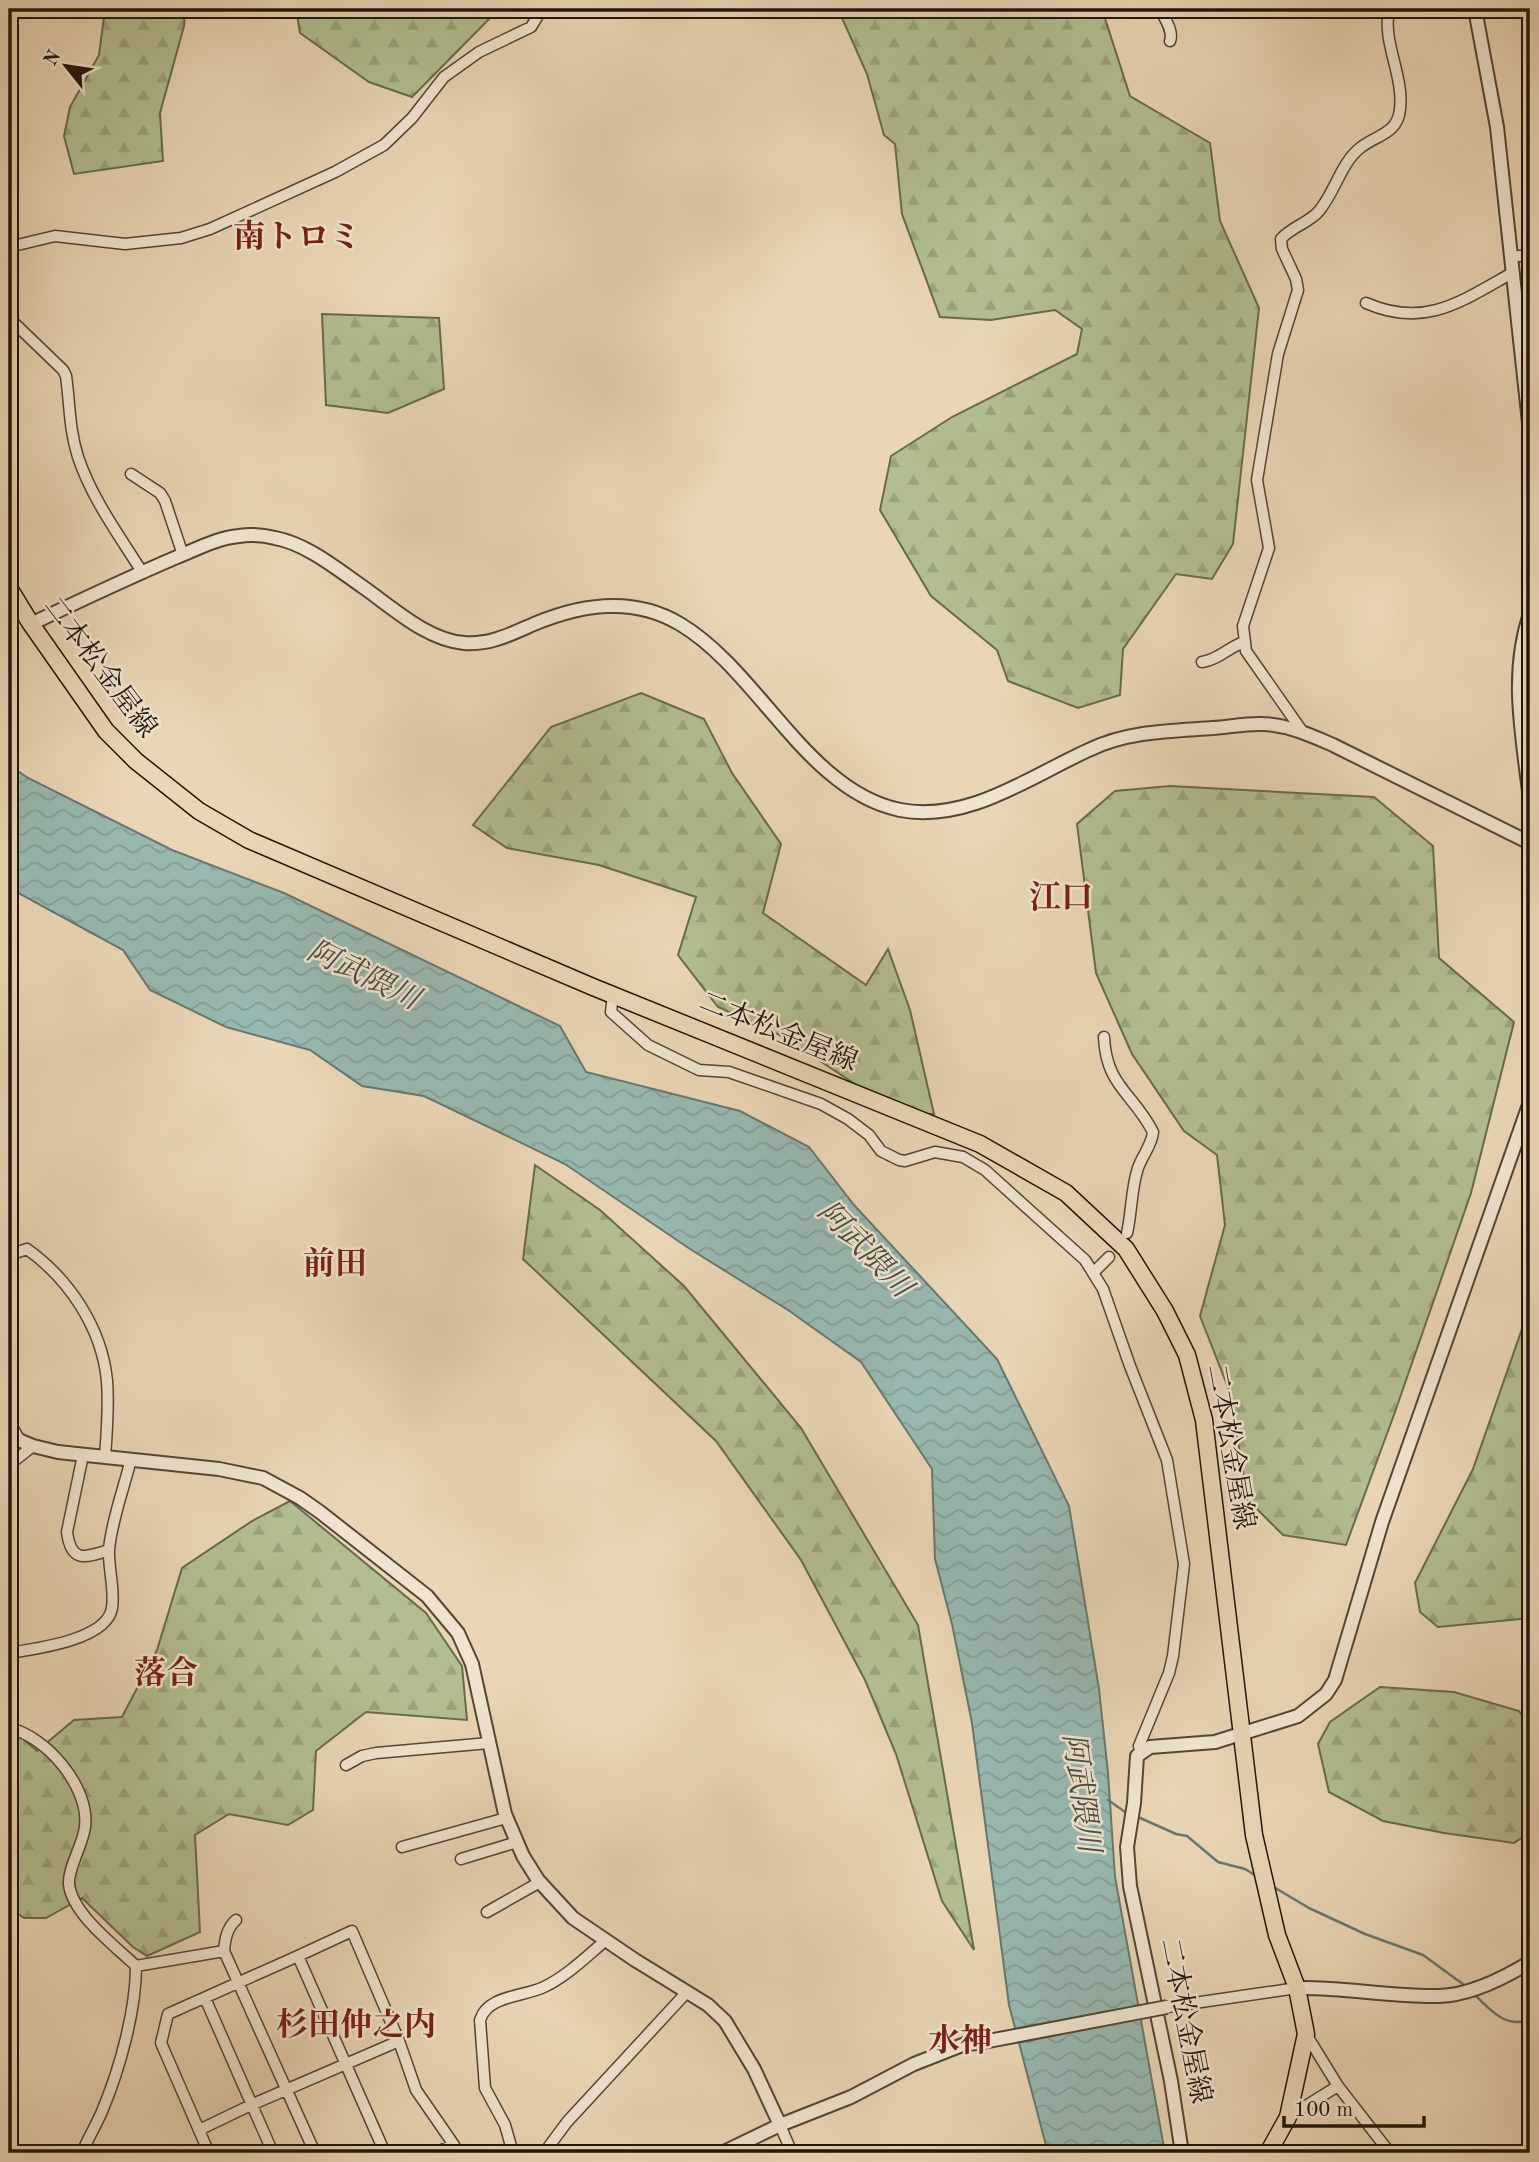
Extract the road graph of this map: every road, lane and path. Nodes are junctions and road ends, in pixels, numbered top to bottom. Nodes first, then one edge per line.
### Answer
1 (542, 9) edge
2 (1160, 9) edge
3 (1389, 9) edge
4 (1475, 9) edge
5 (1170, 41) dead end
6 (9, 247) edge
7 (1510, 256) junction
8 (1530, 256) edge
9 (1512, 273) junction
10 (1366, 303) dead end
11 (9, 318) edge
12 (1530, 432) edge
13 (131, 474) dead end
14 (183, 555) junction
15 (142, 572) junction
16 (9, 588) edge
17 (1530, 614) edge
18 (31, 624) junction
19 (1244, 642) junction
20 (1202, 662) dead end
21 (1302, 731) junction
22 (1530, 800) edge
23 (1530, 843) edge
24 (613, 995) junction
25 (1104, 1037) dead end
26 (1530, 1102) edge
27 (1127, 1233) dead end
28 (9, 1255) edge
29 (1110, 1257) dead end
30 (1093, 1273) junction
31 (9, 1421) edge
32 (14, 1438) edge
33 (33, 1446) junction
34 (83, 1455) junction
35 (105, 1457) junction
36 (131, 1459) junction
37 (9, 1465) edge
38 (109, 1550) junction
39 (9, 1653) edge
40 (9, 1728) edge
41 (1240, 1735) junction
42 (489, 1743) junction
43 (1140, 1751) junction
44 (345, 1765) dead end
45 (506, 1818) junction
46 (516, 1842) junction
47 (402, 1847) dead end
48 (461, 1859) dead end
49 (540, 1882) junction
50 (487, 1912) dead end
51 (236, 1920) dead end
52 (606, 1941) junction
53 (224, 1951) junction
54 (298, 1956) junction
55 (1530, 1962) edge
56 (136, 1966) junction
57 (239, 1982) junction
58 (1297, 1988) junction
59 (687, 1992) junction
60 (205, 1998) junction
61 (1167, 2007) joint
62 (1306, 2034) junction
63 (399, 2041) junction
64 (345, 2064) junction
65 (1338, 2086) junction
66 (287, 2090) junction
67 (251, 2105) junction
68 (1287, 2117) junction
69 (780, 2125) junction
70 (199, 2130) junction
71 (82, 2153) edge
72 (209, 2153) edge
73 (273, 2153) edge
74 (314, 2153) edge
75 (385, 2153) edge
76 (434, 2153) edge
77 (513, 2153) edge
78 (544, 2153) edge
79 (722, 2153) edge
80 (792, 2153) edge
81 (1182, 2153) edge
82 (1268, 2153) edge
83 (1390, 2153) edge

1 - 6 street
2 - 5 street
3 - 19 street
4 - 7 street
7 - 8 street
7 - 9 street
9 - 10 street
9 - 12 street
11 - 15 street
13 - 14 street
14 - 15 street
14 - 21 street
15 - 18 street
16 - 18 main road, 二本松金屋線
17 - 22 street
18 - 24 main road, 二本松金屋線
19 - 20 street
19 - 21 street
21 - 23 street
24 - 30 street
24 - 41 main road, 二本松金屋線
25 - 27 street
26 - 41 street
28 - 35 street
29 - 30 street
30 - 43 street
31 - 32 street
32 - 33 street
33 - 34 street
33 - 37 street
34 - 35 street
34 - 38 street
35 - 36 street
36 - 38 street
36 - 42 street
38 - 39 street
40 - 56 street
41 - 43 street
41 - 58 main road, 二本松金屋線
42 - 44 street
42 - 45 street
43 - 81 street, 二本松金屋線
45 - 46 street
45 - 47 street
46 - 48 street
46 - 49 street
49 - 50 street
49 - 52 street
51 - 53 street
52 - 59 street
52 - 77 street
53 - 56 street
53 - 57 street
54 - 57 street
54 - 63 street
54 - 64 street
55 - 58 street
56 - 71 street
57 - 60 street
57 - 66 street
58 - 61 street
58 - 62 main road, 二本松金屋線
59 - 69 street
59 - 78 street
60 - 67 street
60 - 70 street
61 - 69 street, bridge
62 - 65 street
62 - 68 main road, 二本松金屋線
63 - 64 street
63 - 76 street
64 - 66 street
64 - 75 street
65 - 68 street
65 - 83 street
66 - 67 street
66 - 74 street
67 - 70 street
67 - 73 street
68 - 82 main road, 二本松金屋線
69 - 79 street
69 - 80 street
70 - 72 street

